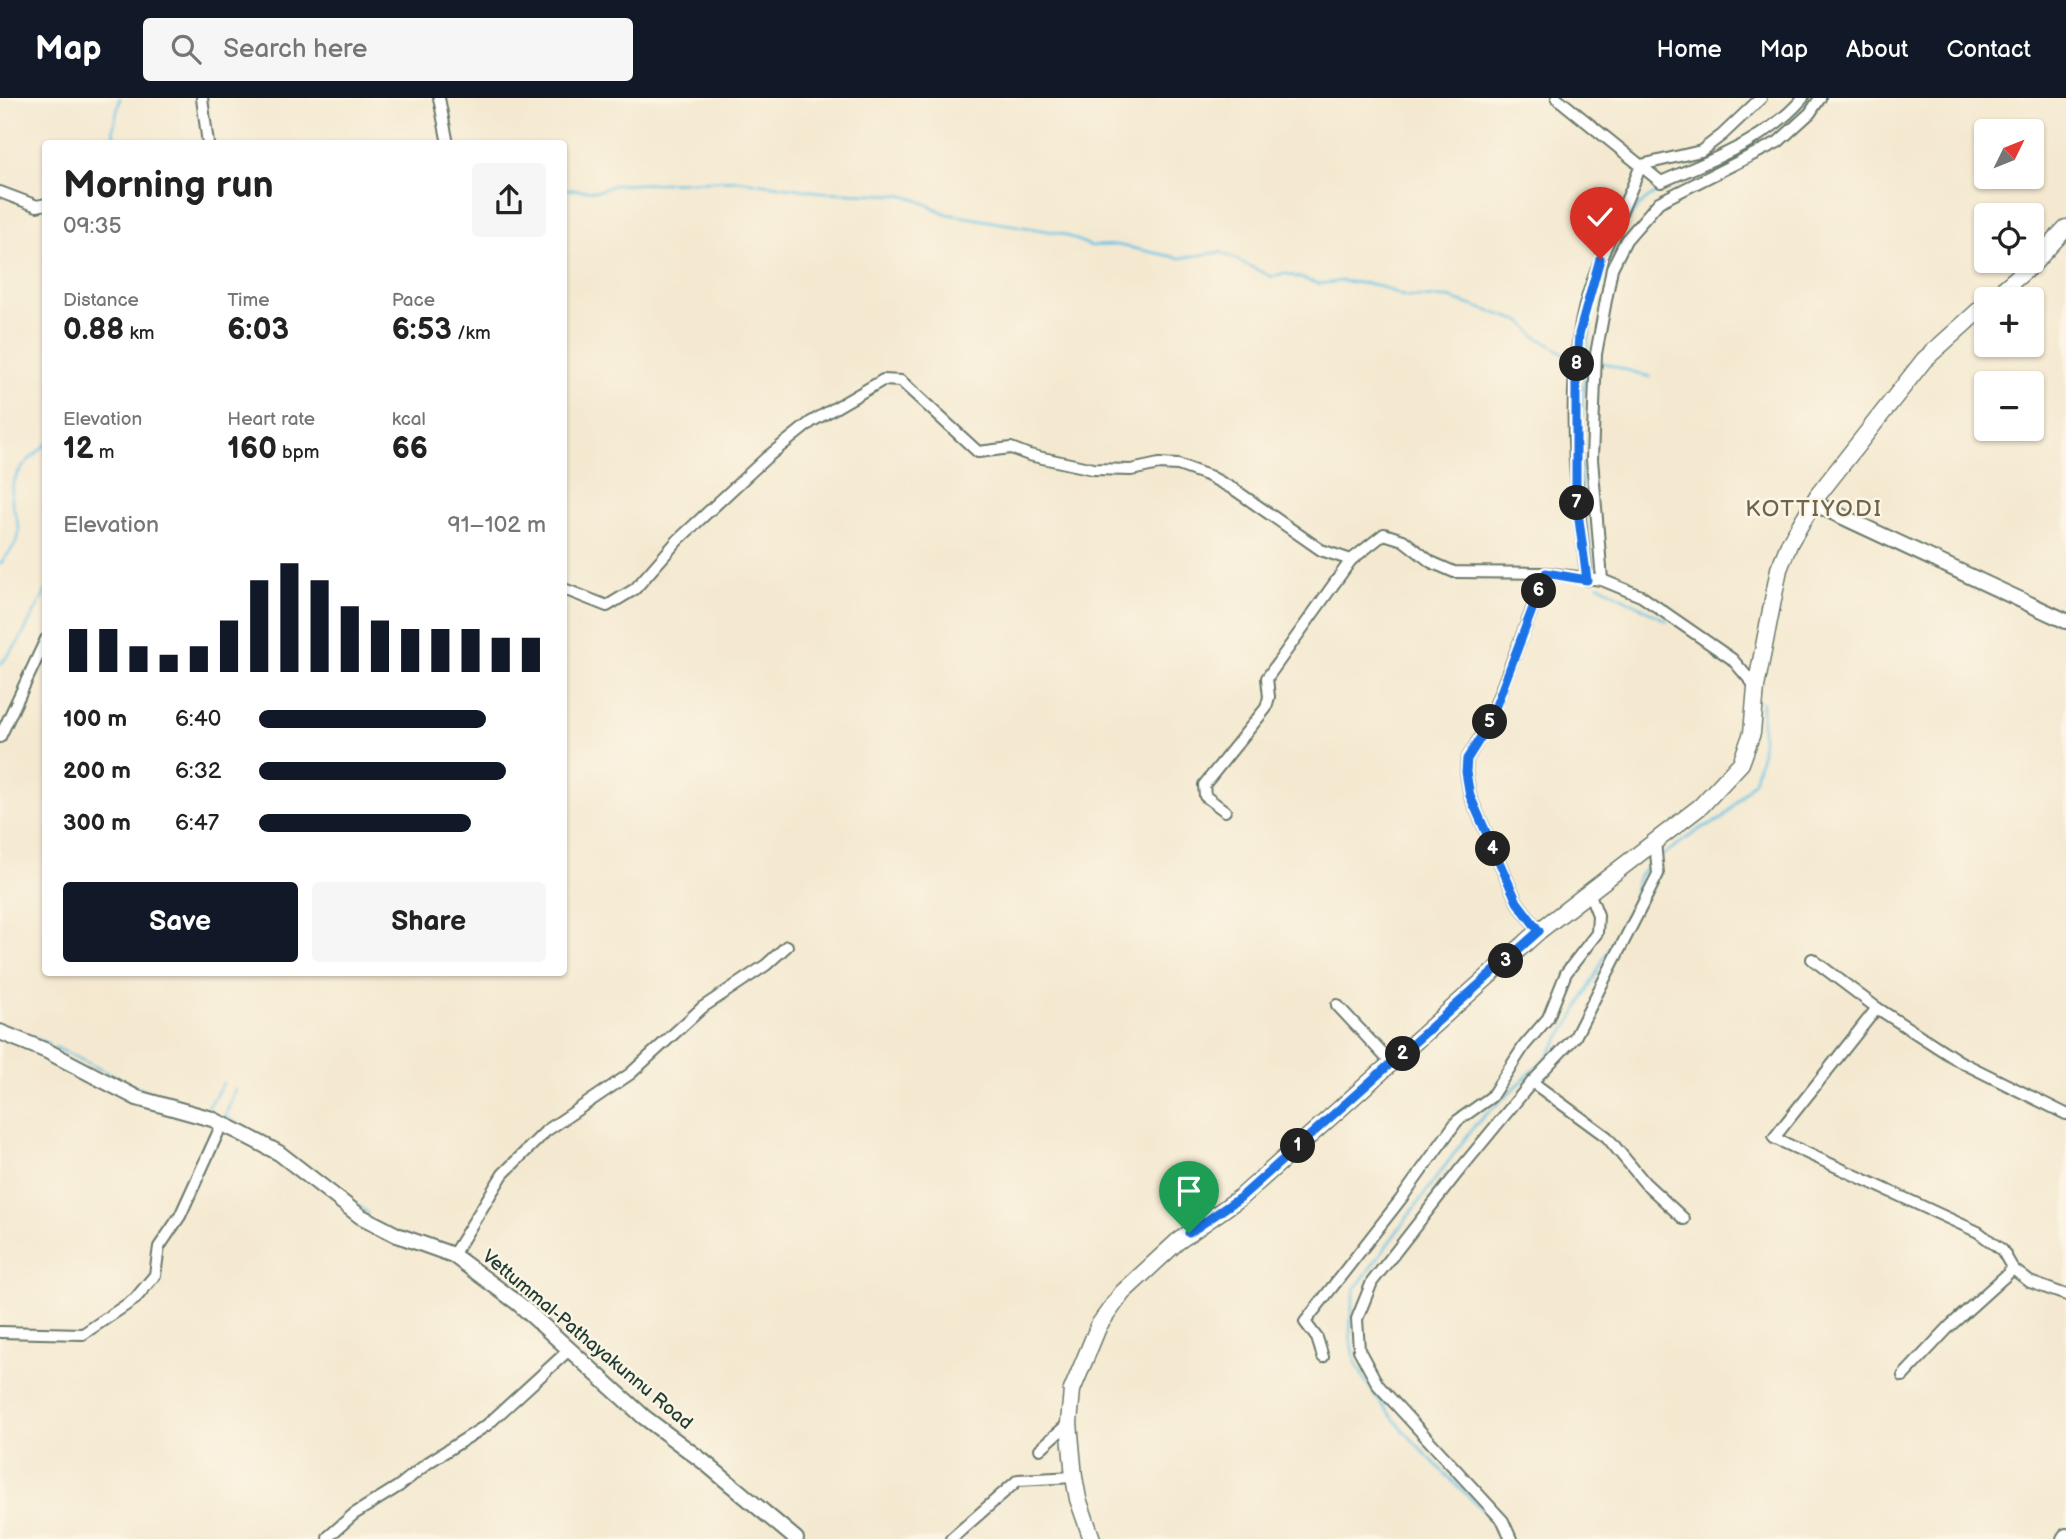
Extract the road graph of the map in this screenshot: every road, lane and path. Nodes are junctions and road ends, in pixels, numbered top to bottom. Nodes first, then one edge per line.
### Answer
1 (202, 98) edge
2 (439, 98) edge
3 (1557, 98) edge
4 (1761, 98) edge
5 (1803, 98) edge
6 (1820, 98) edge
7 (207, 140) edge
8 (447, 140) edge
9 (1641, 165) junction
10 (0, 192) edge
11 (42, 205) edge
12 (2066, 228) edge
13 (2006, 287) edge
14 (1974, 315) edge
15 (1813, 503) junction
16 (1351, 560) junction
17 (1546, 573) junction
18 (1587, 580) junction
19 (1602, 580) junction
20 (567, 590) edge
21 (2066, 621) edge
22 (42, 648) edge
23 (1756, 687) junction
24 (0, 737) edge
25 (1224, 811) dead end
26 (1655, 841) junction
27 (1589, 892) junction
28 (1539, 931) junction
29 (787, 946) dead end
30 (1812, 959) dead end
31 (1337, 1006) dead end
32 (1877, 1008) junction
33 (0, 1032) edge
34 (1392, 1064) junction
35 (1532, 1082) junction
36 (2066, 1114) edge
37 (222, 1124) junction
38 (1685, 1219) dead end
39 (453, 1255) junction
40 (2013, 1269) junction
41 (2066, 1295) edge
42 (0, 1332) edge
43 (570, 1349) junction
44 (1323, 1357) dead end
45 (1903, 1376) dead end
46 (1069, 1423) junction
47 (1040, 1449) dead end
48 (1074, 1477) junction
49 (328, 1537) dead end
50 (796, 1539) edge
51 (951, 1539) edge
52 (1092, 1539) edge
53 (1511, 1539) edge

1 - 7 street
2 - 8 street
3 - 9 street
4 - 9 street
5 - 9 street
6 - 19 street
9 - 18 street
10 - 11 street
12 - 13 main road
14 - 15 main road
15 - 21 main road
15 - 23 main road
16 - 17 street
16 - 20 street
16 - 25 street
17 - 18 street
17 - 28 street
18 - 19 street
19 - 23 street
22 - 24 street
23 - 26 main road
26 - 27 main road
26 - 35 street
27 - 28 main road
27 - 44 street
28 - 34 main road
29 - 39 street
30 - 32 street
31 - 34 street
32 - 36 street
32 - 40 street
33 - 37 main road, Vettummal-Pathayakunnu Road
34 - 46 main road
35 - 38 street
35 - 53 street
37 - 39 main road, Vettummal-Pathayakunnu Road
37 - 42 street
39 - 43 main road, Vettummal-Pathayakunnu Road
40 - 41 street
40 - 45 street
43 - 49 street
43 - 50 main road, Vettummal-Pathayakunnu Road
46 - 47 street
46 - 48 main road
48 - 51 street
48 - 52 main road

